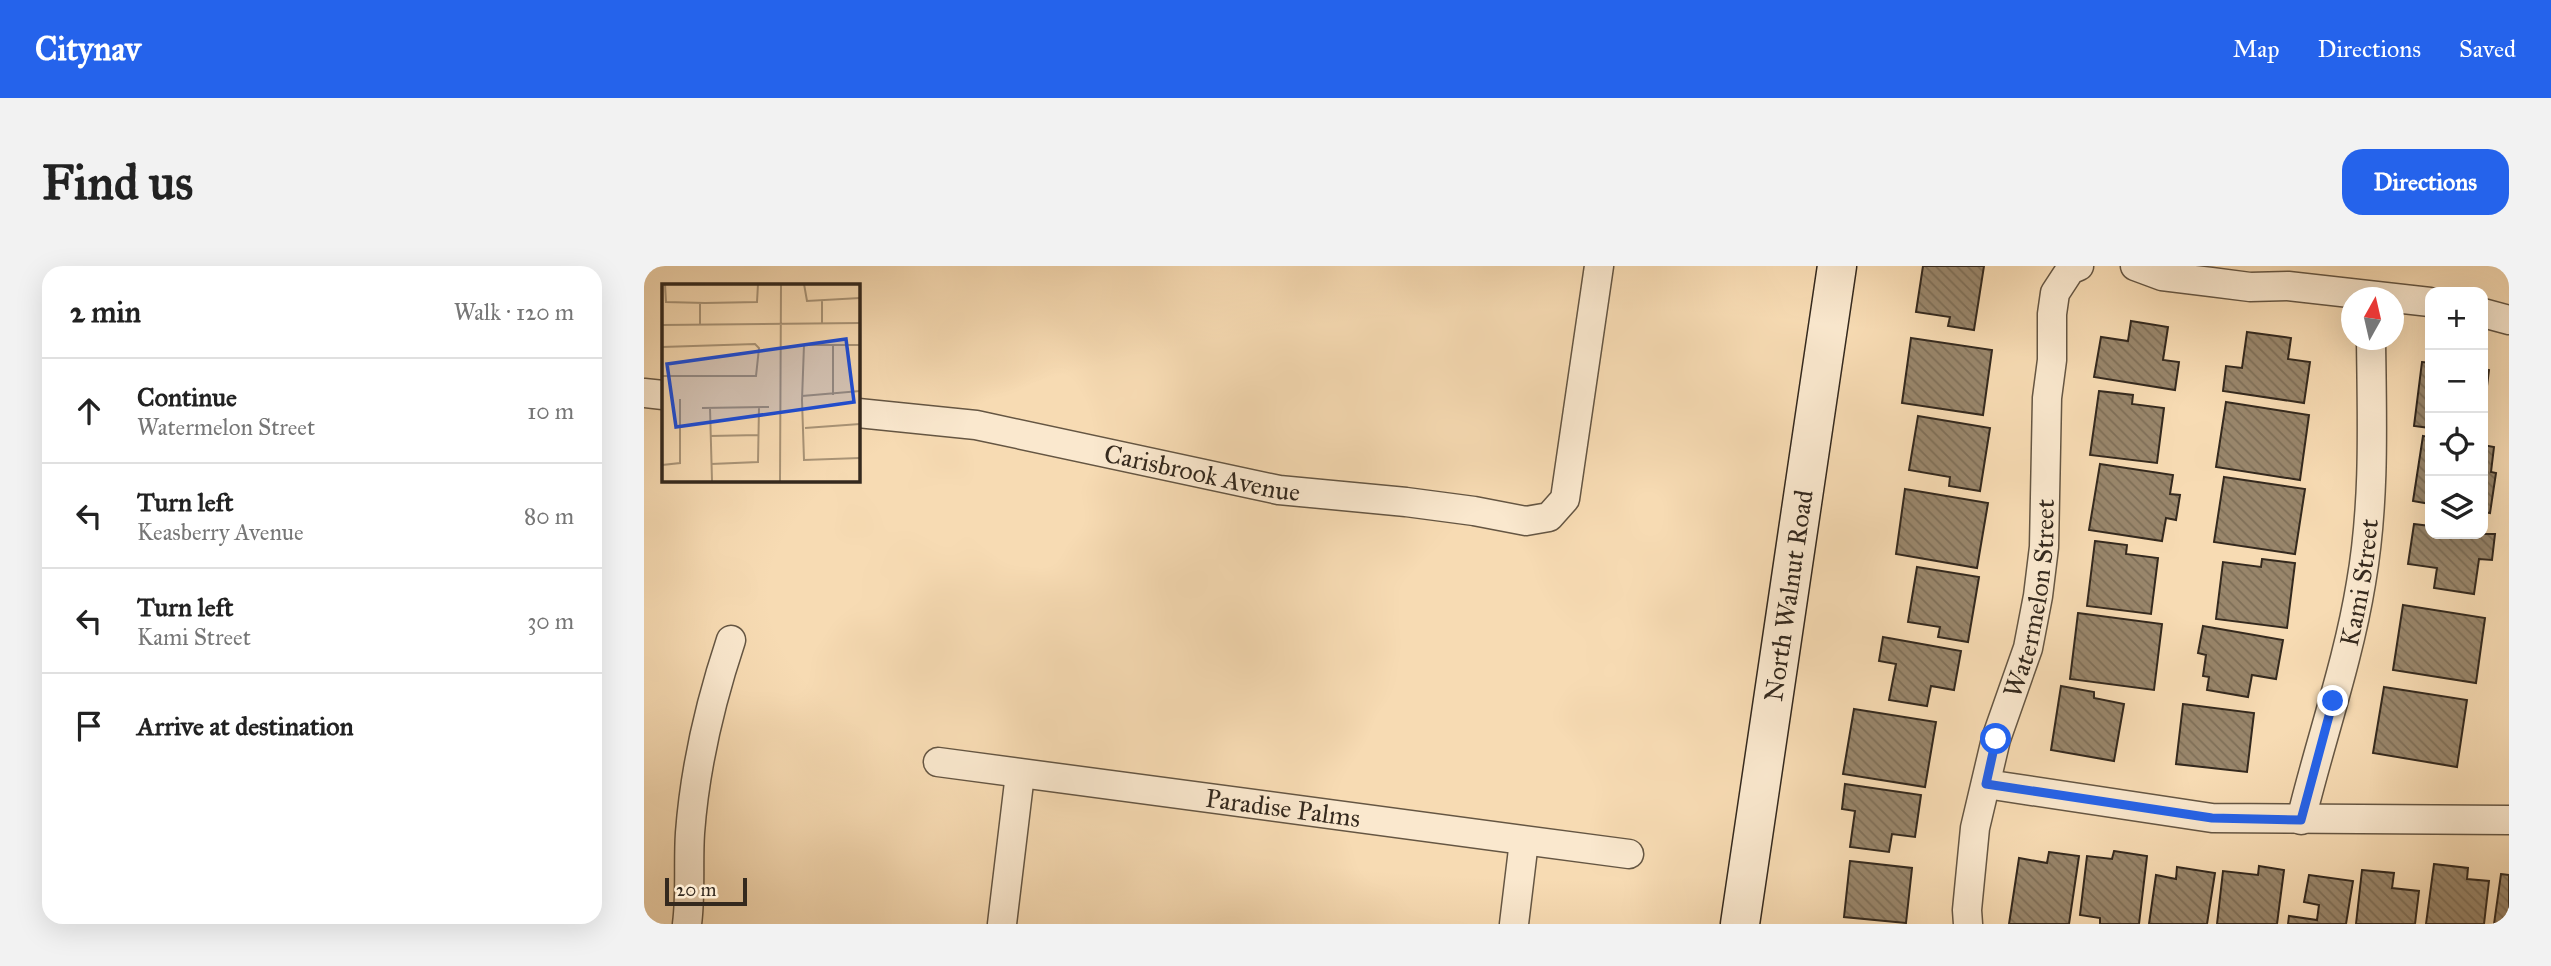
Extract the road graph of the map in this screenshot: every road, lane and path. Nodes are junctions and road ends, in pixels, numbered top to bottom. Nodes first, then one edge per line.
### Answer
1 (1599, 266) edge
2 (1837, 266) edge
3 (2135, 266) edge
4 (2075, 268) edge
5 (2341, 292) edge
6 (2404, 299) edge
7 (2425, 302) edge
8 (2488, 314) edge
9 (2509, 320) edge
10 (2371, 350) edge
11 (644, 393) edge
12 (662, 395) edge
13 (859, 412) edge
14 (731, 640) dead end
15 (938, 762) dead end
16 (1020, 774) junction
17 (1986, 784) junction
18 (2301, 820) junction
19 (2509, 820) edge
20 (1524, 841) junction
21 (1629, 854) dead end
22 (687, 924) edge
23 (1002, 924) edge
24 (1514, 924) edge
25 (1740, 924) edge
26 (1968, 924) edge

1 - 13 street, Carisbrook Avenue
2 - 25 street, North Walnut Road
3 - 5 street
4 - 17 street, Watermelon Street
6 - 7 street
8 - 9 street
10 - 18 street, Kami Street
11 - 12 street
14 - 22 street
15 - 16 street, Paradise Palms
16 - 20 street, Paradise Palms
16 - 23 street
17 - 18 street
17 - 26 street, Watermelon Street
18 - 19 street
20 - 21 street, Paradise Palms
20 - 24 street

